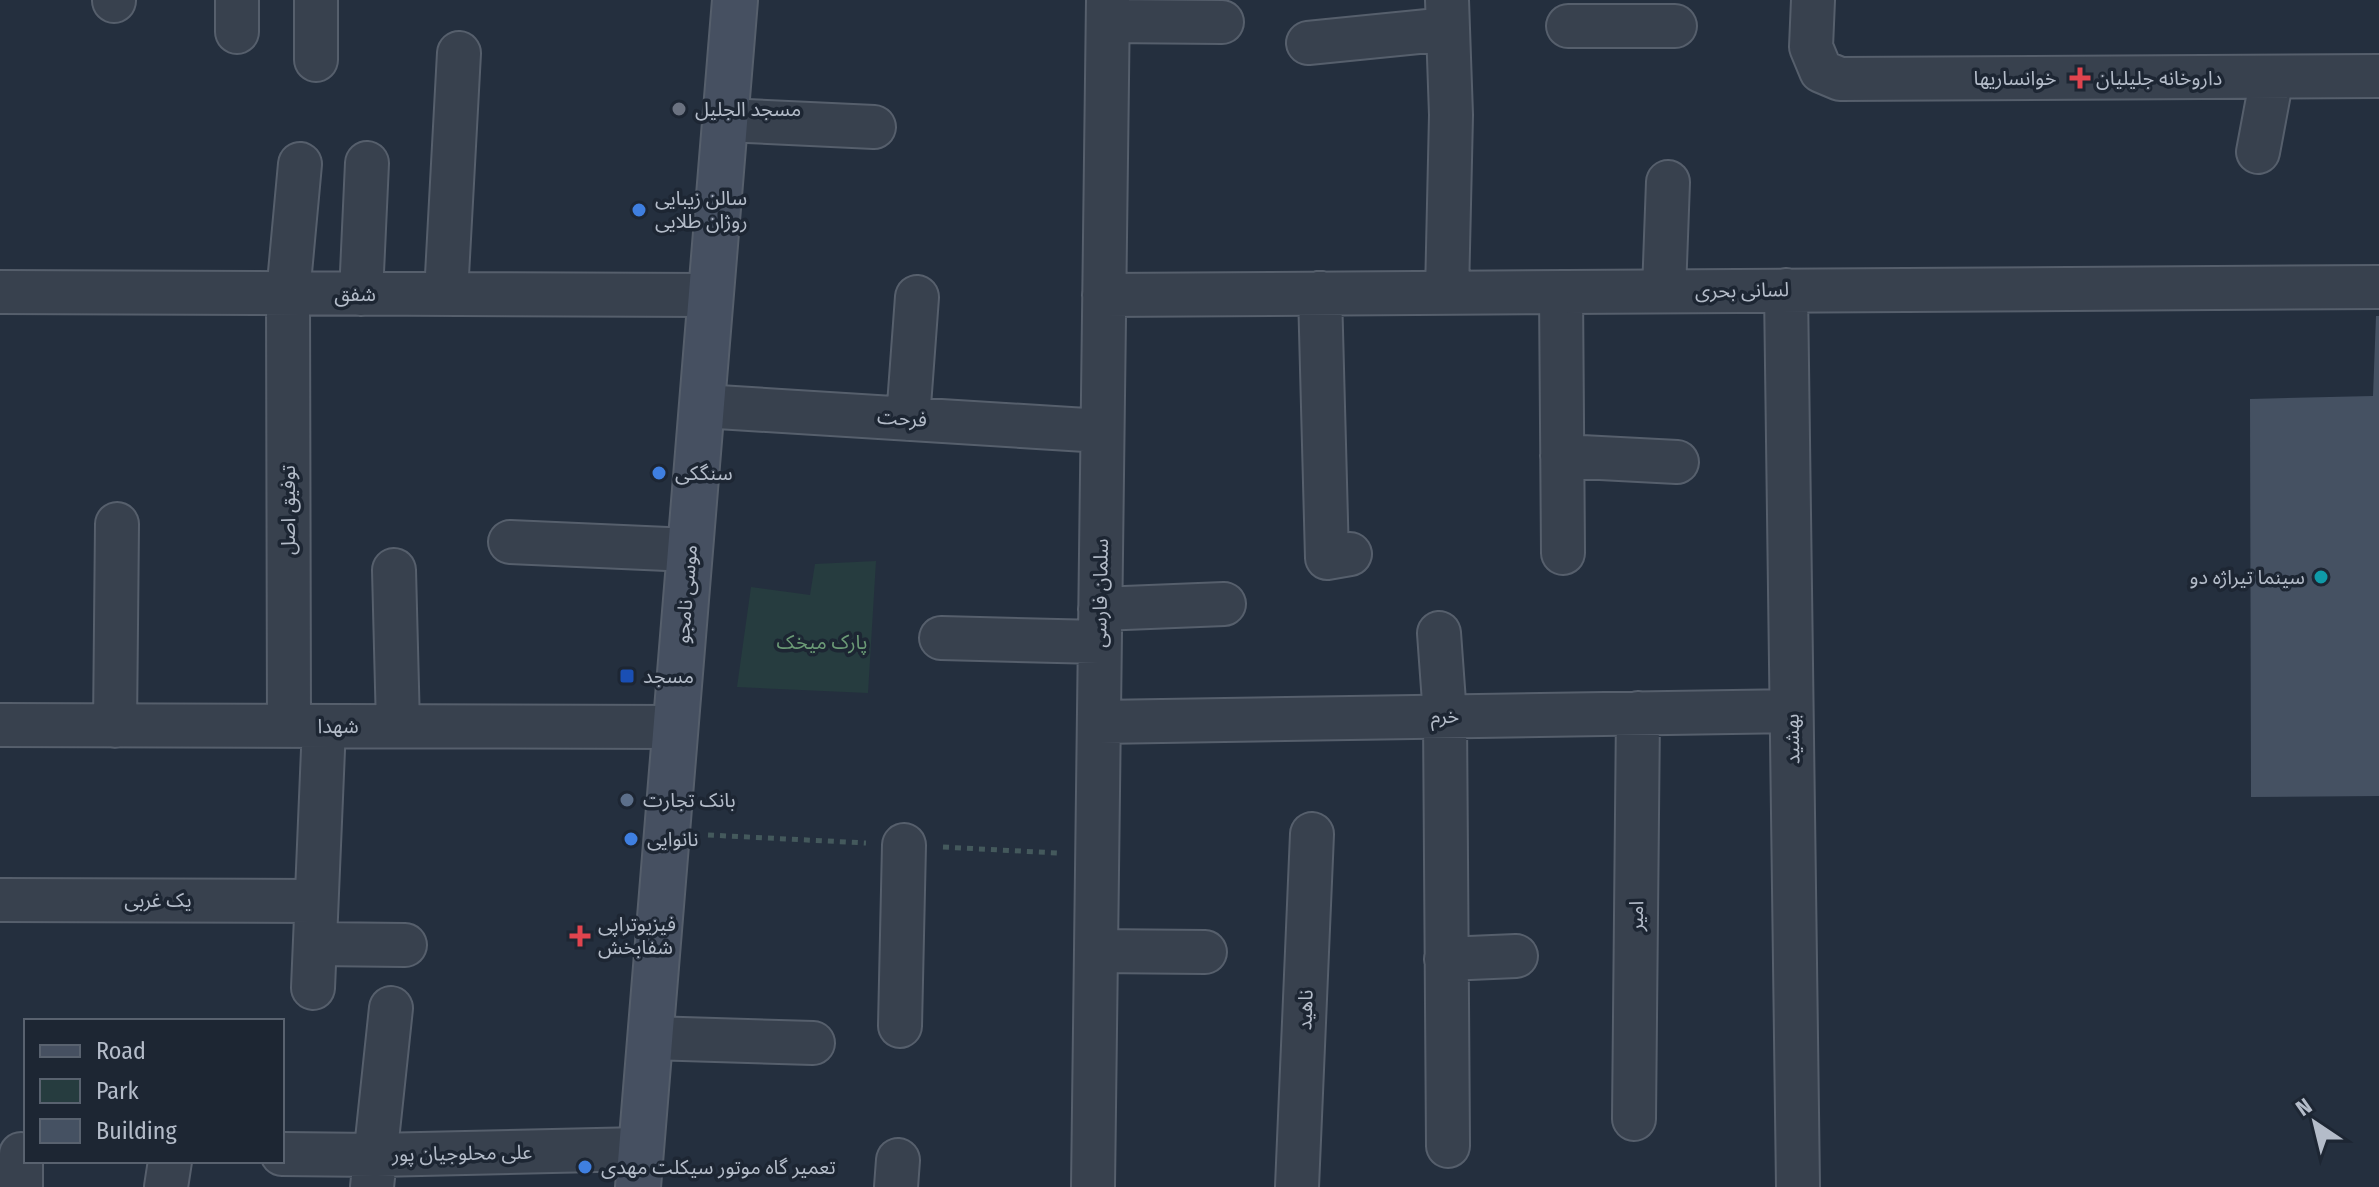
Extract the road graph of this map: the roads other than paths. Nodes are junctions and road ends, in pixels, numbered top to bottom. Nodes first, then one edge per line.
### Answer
1 (316, 0) edge
2 (735, 0) edge
3 (1813, 0) edge
4 (1108, 11) edge
5 (1619, 13) edge
6 (1447, 15) edge
7 (1222, 22) dead end
8 (1568, 26) dead end
9 (1675, 26) dead end
10 (1308, 43) dead end
11 (459, 53) dead end
12 (316, 60) dead end
13 (2379, 76) edge
14 (2272, 77) junction
15 (725, 120) junction
16 (874, 127) dead end
17 (2258, 152) dead end
18 (367, 163) dead end
19 (300, 164) dead end
20 (1668, 182) dead end
21 (2379, 287) edge
22 (1786, 290) junction
23 (1664, 291) junction
24 (0, 292) edge
25 (1561, 292) junction
26 (1320, 293) junction
27 (1447, 293) junction
28 (288, 294) junction
29 (361, 294) junction
30 (446, 294) junction
31 (711, 295) junction
32 (1104, 295) junction
33 (917, 297) dead end
34 (702, 406) junction
35 (908, 419) junction
36 (1102, 431) junction
37 (1562, 456) junction
38 (1677, 462) dead end
39 (117, 524) dead end
40 (510, 542) dead end
41 (690, 550) junction
42 (1563, 553) dead end
43 (1350, 554) dead end
44 (394, 570) dead end
45 (1224, 604) dead end
46 (1100, 625) junction
47 (1439, 633) dead end
48 (941, 638) dead end
49 (1791, 711) junction
50 (1638, 713) junction
51 (1445, 716) junction
52 (1099, 722) junction
53 (0, 725) edge
54 (115, 726) junction
55 (306, 726) junction
56 (398, 726) junction
57 (675, 727) junction
58 (1312, 834) dead end
59 (904, 845) dead end
60 (0, 900) edge
61 (316, 901) junction
62 (315, 944) junction
63 (405, 945) dead end
64 (1096, 951) junction
65 (1205, 952) dead end
66 (1516, 956) dead end
67 (1446, 959) junction
68 (313, 988) dead end
69 (391, 1008) dead end
70 (900, 1026) dead end
71 (650, 1038) junction
72 (813, 1043) dead end
73 (1634, 1119) dead end
74 (1448, 1146) dead end
75 (284, 1154) edge
76 (170, 1163) edge
77 (640, 1168) edge
78 (374, 1171) edge
79 (166, 1187) edge
80 (1093, 1187) edge
81 (1297, 1187) edge
82 (1798, 1187) edge

1 - 12 street
2 - 15 main road, موسی نامجو
3 - 14 street, خوانساریها
4 - 7 street
4 - 32 street, سلمان فارسی
5 - 8 street
5 - 9 street
6 - 10 street
6 - 27 street
11 - 30 street
13 - 14 street, خوانساریها
14 - 17 street
15 - 16 street
15 - 31 main road, موسی نامجو
18 - 29 street
19 - 28 street, توفیق اصل
20 - 23 street
21 - 22 street, لسانی بحری
22 - 23 street, لسانی بحری
22 - 49 street, بهشید
23 - 25 street, لسانی بحری
24 - 28 street, شفق
25 - 27 street, لسانی بحری
25 - 37 street
26 - 27 street, لسانی بحری
26 - 32 street, لسانی بحری
26 - 43 street
28 - 29 street, شفق
28 - 55 street, توفیق اصل
29 - 30 street, شفق
30 - 31 street, شفق
31 - 34 main road, موسی نامجو
32 - 36 street, سلمان فارسی
33 - 35 street
34 - 35 street, فرحت
34 - 41 main road, موسی نامجو
35 - 36 street, فرحت
36 - 46 street, سلمان فارسی
37 - 38 street
37 - 42 street
39 - 54 street
40 - 41 street
41 - 57 main road, موسی نامجو
44 - 56 street
45 - 46 street
46 - 48 street
46 - 52 street, سلمان فارسی
47 - 51 street
49 - 50 street, خرم
49 - 82 street, بهشید
50 - 51 street, خرم
50 - 73 street, امیر
51 - 52 street, خرم
51 - 67 street
52 - 64 street, سلمان فارسی
53 - 54 street, شهدا
54 - 55 street, شهدا
55 - 56 street, شهدا
55 - 61 street, توفیق اصل
56 - 57 street, شهدا
57 - 71 main road, موسی نامجو
58 - 81 street, ناهید
59 - 70 street
60 - 61 street, یک غربی
61 - 62 street, توفیق اصل
62 - 63 street
62 - 68 street, توفیق اصل
64 - 65 street
64 - 80 street, سلمان فارسی
66 - 67 street
67 - 74 street
69 - 78 street
71 - 72 street
71 - 77 main road, موسی نامجو
75 - 78 street, علی محلوجیان پور
76 - 79 street
77 - 78 street, علی محلوجیان پور

